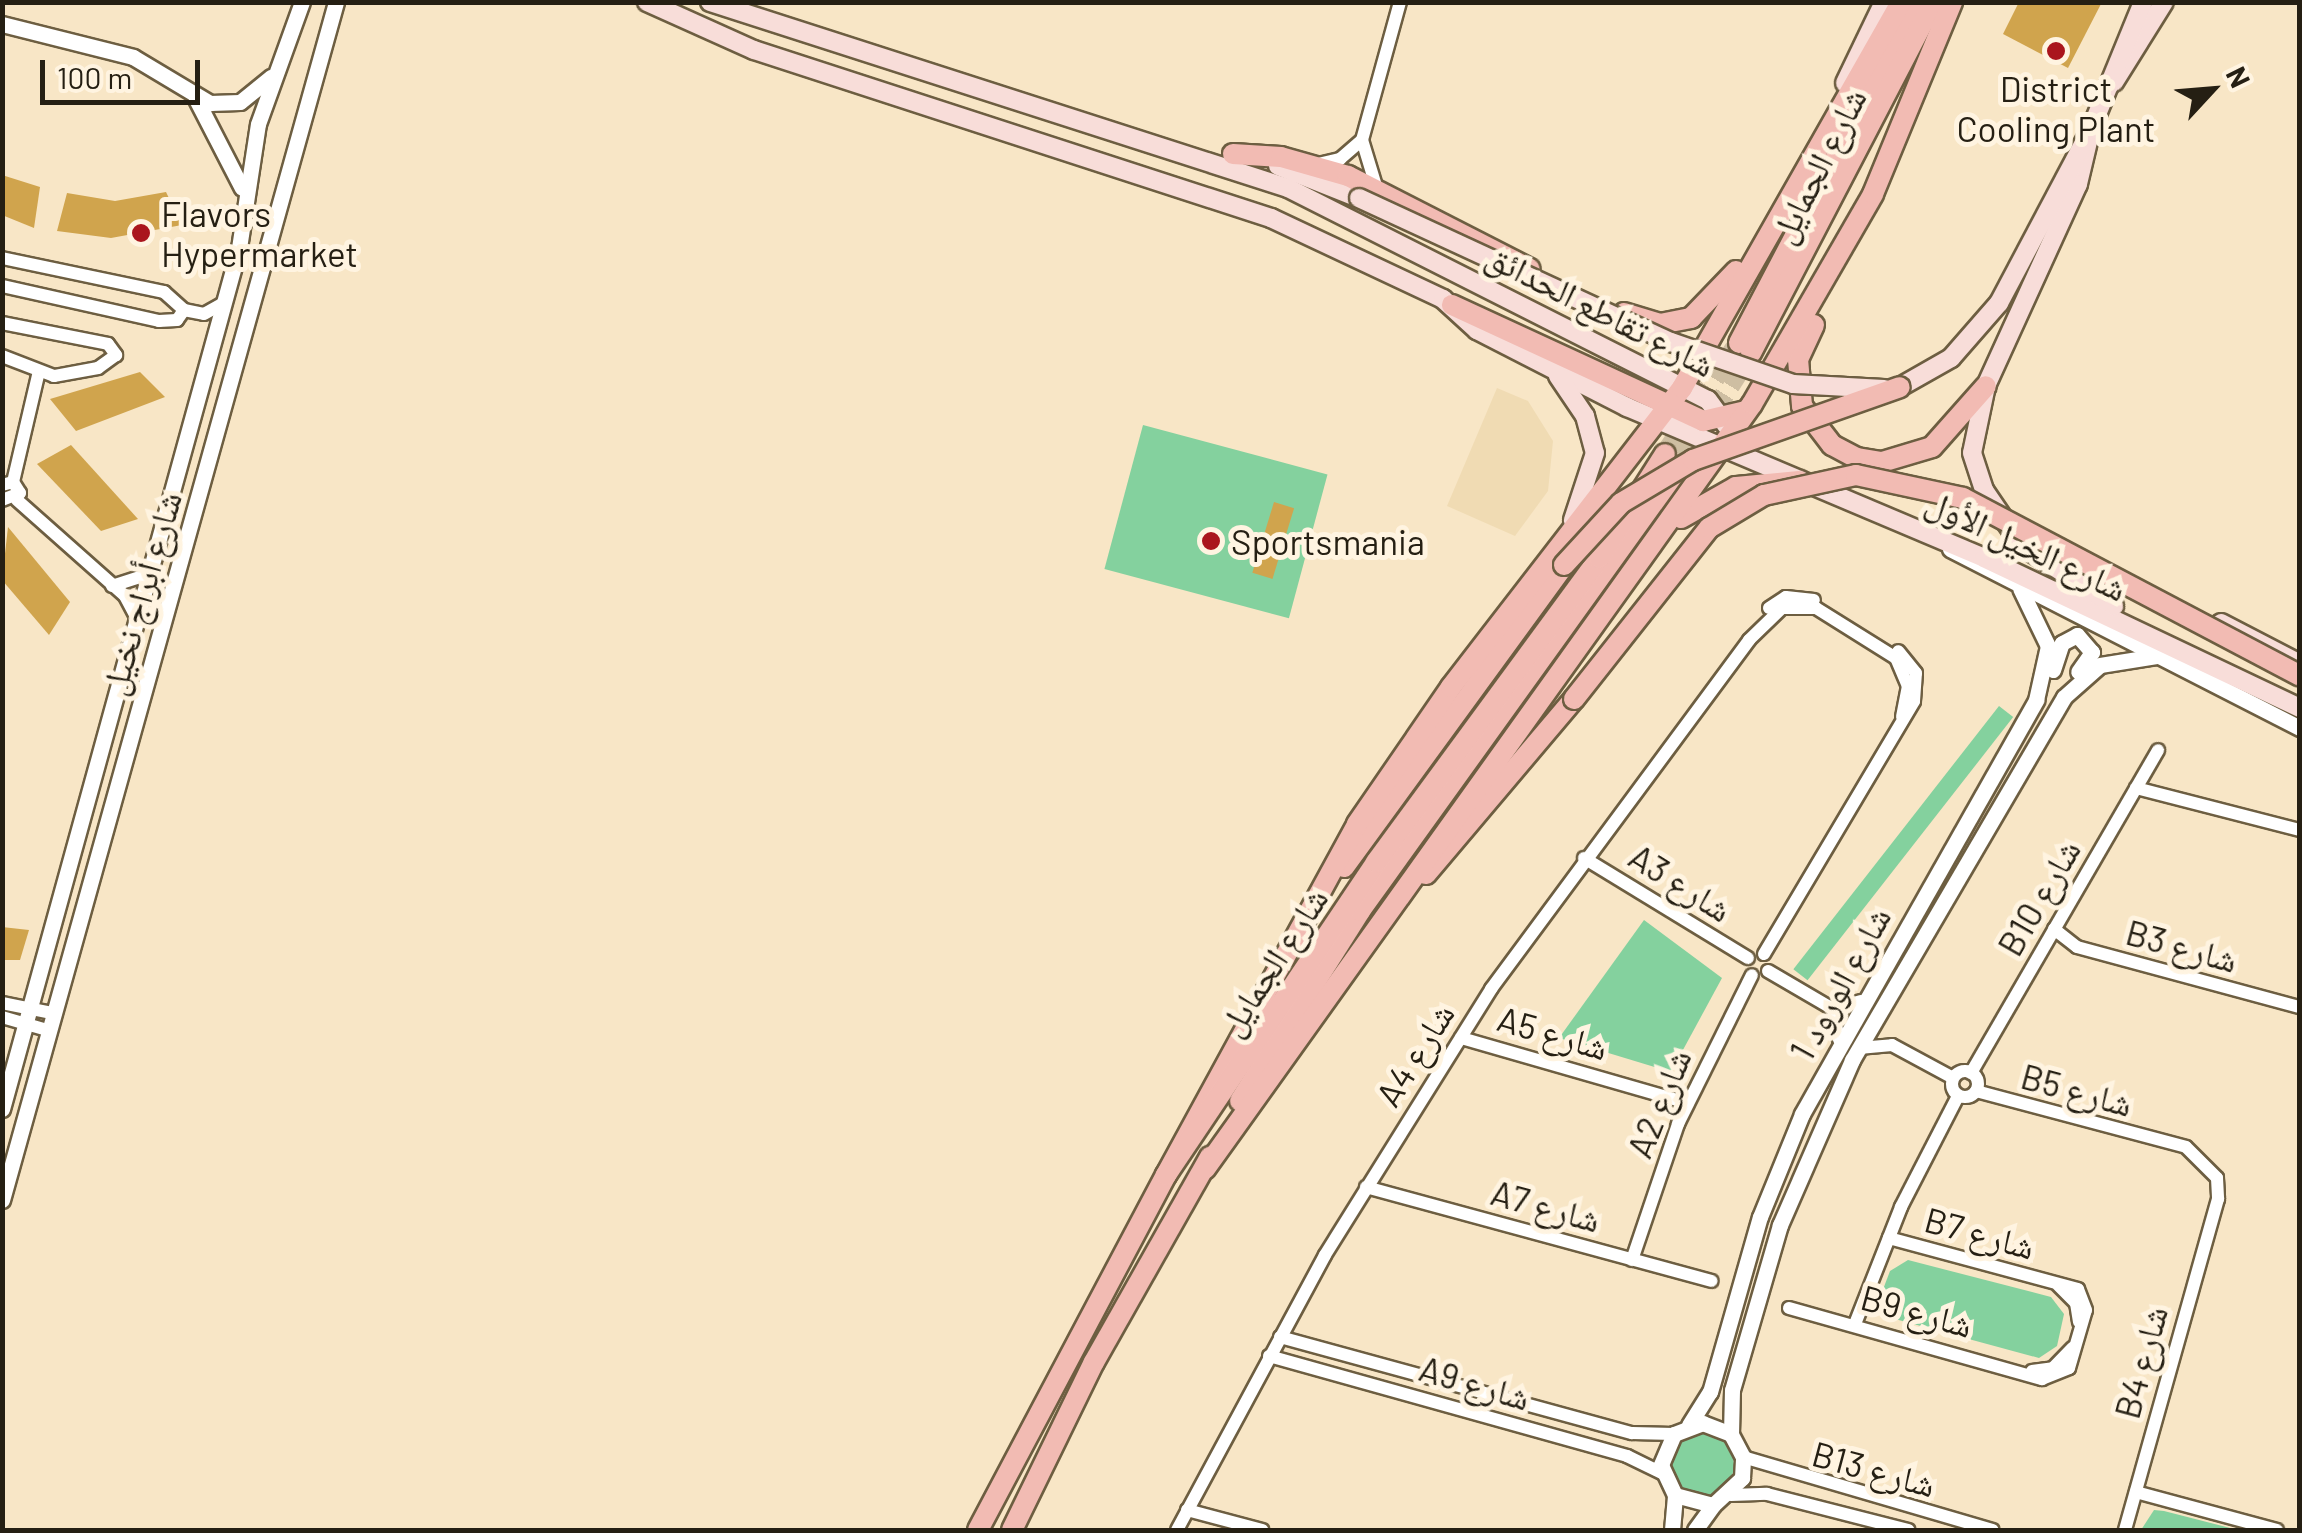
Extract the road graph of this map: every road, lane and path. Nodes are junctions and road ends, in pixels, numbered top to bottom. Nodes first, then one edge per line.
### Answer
1 (302, 2) edge
2 (336, 2) edge
3 (647, 2) edge
4 (710, 2) edge
5 (1400, 2) edge
6 (1884, 2) edge
7 (1901, 2) edge
8 (1917, 2) edge
9 (1934, 2) edge
10 (1952, 2) edge
11 (2144, 2) edge
12 (2164, 2) edge
13 (2, 24) edge
14 (276, 66) junction
15 (2108, 88) junction
16 (196, 99) junction
17 (1832, 125) junction
18 (2091, 130) junction
19 (1362, 140) junction
20 (1135, 142) junction
21 (1233, 154) junction
22 (1312, 164) junction
23 (1382, 192) junction
24 (245, 200) junction
25 (1770, 239) junction
26 (2, 258) edge
27 (1826, 280) junction
28 (2, 286) edge
29 (224, 303) junction
30 (1452, 305) junction
31 (184, 312) junction
32 (2, 323) edge
33 (215, 337) junction
34 (2, 356) edge
35 (1555, 371) junction
36 (38, 375) junction
37 (1986, 386) junction
38 (1900, 387) junction
39 (1670, 404) junction
40 (1749, 409) junction
41 (1727, 421) junction
42 (1724, 446) junction
43 (1800, 480) junction
44 (8, 484) edge
45 (10, 500) edge
46 (1993, 506) junction
47 (1669, 530) junction
48 (1568, 532) junction
49 (1936, 537) junction
50 (149, 574) junction
51 (112, 586) junction
52 (2020, 588) junction
53 (137, 620) junction
54 (2151, 636) junction
55 (2156, 656) junction
56 (2300, 664) edge
57 (2300, 676) edge
58 (2036, 700) junction
59 (2300, 708) edge
60 (2050, 718) junction
61 (2300, 728) edge
62 (2158, 750) dead end
63 (2136, 788) junction
64 (2300, 830) edge
65 (1584, 858) junction
66 (1320, 895) junction
67 (1398, 898) junction
68 (2054, 929) junction
69 (1764, 954) junction
70 (1748, 958) junction
71 (1768, 971) junction
72 (1752, 975) junction
73 (1861, 1001) junction
74 (2, 1003) edge
75 (2300, 1007) edge
76 (1833, 1009) junction
77 (52, 1013) junction
78 (28, 1016) junction
79 (1878, 1016) junction
80 (2, 1017) edge
81 (46, 1030) junction
82 (1461, 1038) junction
83 (1839, 1039) junction
84 (1892, 1046) junction
85 (1860, 1048) junction
86 (1970, 1073) junction
87 (1954, 1078) junction
88 (1976, 1091) junction
89 (1958, 1096) junction
90 (1687, 1103) junction
91 (2, 1109) edge
92 (2164, 1143) joint
93 (1206, 1169) junction
94 (1166, 1175) junction
95 (1366, 1187) junction
96 (2, 1200) edge
97 (1888, 1238) junction
98 (1632, 1260) junction
99 (1711, 1281) dead end
100 (1789, 1308) dead end
101 (1855, 1324) junction
102 (1280, 1337) junction
103 (2072, 1346) joint
104 (1269, 1356) junction
105 (1682, 1430) junction
106 (1730, 1434) junction
107 (1743, 1457) junction
108 (1662, 1473) junction
109 (2136, 1492) junction
110 (1674, 1495) junction
111 (1731, 1495) junction
112 (1713, 1505) junction
113 (1187, 1510) junction
114 (978, 1530) edge
115 (1012, 1530) edge
116 (1177, 1530) edge
117 (1262, 1530) edge
118 (1672, 1530) edge
119 (1695, 1530) edge
120 (1908, 1530) edge
121 (1993, 1530) edge
122 (2125, 1530) edge
123 (2277, 1530) edge

1 - 14 street, شارع أبراج نخيل
2 - 77 street, شارع أبراج نخيل
3 - 30 main road, شارع تقاطع الحدائق
4 - 20 main road, شارع تقاطع الحدائق
5 - 19 street
6 - 17 main road
7 - 17 main road
8 - 9 main road, شارع الجمايل
10 - 27 main road
11 - 15 main road
12 - 15 main road
13 - 16 street
14 - 16 street
14 - 24 street, شارع أبراج نخيل
15 - 18 main road
16 - 24 street
17 - 25 main road
18 - 37 main road
18 - 38 main road
19 - 22 street
19 - 23 street
20 - 21 main road
20 - 39 main road, شارع تقاطع الحدائق
21 - 22 main road
21 - 38 main road, bridge
22 - 23 main road
23 - 25 main road
24 - 29 street, شارع أبراج نخيل
25 - 39 main road
26 - 31 street
27 - 37 main road
27 - 40 main road
28 - 31 street
29 - 31 street
29 - 33 street, شارع أبراج نخيل
30 - 35 main road, شارع تقاطع الحدائق
30 - 39 main road
31 - 33 street
32 - 36 street
33 - 50 street, شارع أبراج نخيل
34 - 36 street
35 - 39 main road, شارع تقاطع الحدائق
35 - 48 main road
36 - 44 street
37 - 46 main road
38 - 66 main road, bridge
39 - 41 main road
39 - 42 main road, شارع تقاطع الحدائق
39 - 48 main road
40 - 41 main road
40 - 42 main road
41 - 42 main road, شارع تقاطع الحدائق
42 - 43 main road, شارع الخيل الأول
42 - 47 main road
43 - 47 main road
43 - 49 main road, شارع الخيل الأول
44 - 45 street
45 - 51 street
46 - 54 main road
46 - 56 main road
47 - 67 main road
48 - 66 main road
49 - 52 street
49 - 54 main road, شارع الخيل الأول
50 - 51 street
50 - 53 street, شارع أبراج نخيل
51 - 53 street
52 - 55 street
52 - 58 street, شارع الورود 1
53 - 78 street, شارع أبراج نخيل
54 - 59 main road, شارع الخيل الأول
55 - 60 street, شارع الورود 1
55 - 61 street
57 - 67 main road, bridge
58 - 60 street
58 - 73 street, شارع الورود 1
60 - 79 street, شارع الورود 1
62 - 63 street, B10 شارع
63 - 64 street
63 - 68 street, B10 شارع
65 - 69 street, A4 شارع
65 - 70 street, A3 شارع
65 - 82 street, A4 شارع
66 - 94 main road
67 - 93 main road
68 - 75 street, B3 شارع
68 - 86 street, B10 شارع
69 - 70 street
69 - 71 street
70 - 72 street
71 - 72 street
71 - 76 street
72 - 90 street, A2 شارع
73 - 76 street
73 - 83 street, شارع الورود 1
74 - 78 street
76 - 83 street
77 - 78 street
77 - 81 street, شارع أبراج نخيل
78 - 80 street
78 - 81 street
78 - 91 street, شارع أبراج نخيل
79 - 84 street
79 - 85 street, شارع الورود 1
81 - 96 street, شارع أبراج نخيل
82 - 90 street, A5 شارع
82 - 95 street, A4 شارع
83 - 105 street, شارع الورود 1
84 - 85 street
84 - 87 street
85 - 106 street, شارع الورود 1
86 - 87 street
86 - 88 street
87 - 89 street
88 - 89 street
88 - 92 street, B5 شارع
89 - 97 street
90 - 98 street, A2 شارع
92 - 109 street, B4 شارع
93 - 94 main road, شارع الجمايل
93 - 115 main road, شارع الجمايل
94 - 114 main road, شارع الجمايل
95 - 98 street, A7 شارع
95 - 102 street, A4 شارع
97 - 101 street
97 - 103 street, B7 شارع
98 - 99 street, A7 شارع
100 - 101 street, B9 شارع
101 - 103 street, B9 شارع
102 - 104 street, A4 شارع
102 - 105 street, A9 شارع
104 - 108 street, A9 شارع
104 - 113 street, A4 شارع
105 - 106 street
105 - 108 street, شارع الورود 1
106 - 107 street
107 - 111 street
107 - 121 street, B13 شارع
108 - 110 street
109 - 122 street, B4 شارع
109 - 123 street
110 - 112 street
110 - 118 street
111 - 112 street
111 - 120 street, B13 شارع
112 - 119 street
113 - 116 street, A4 شارع
113 - 117 street

